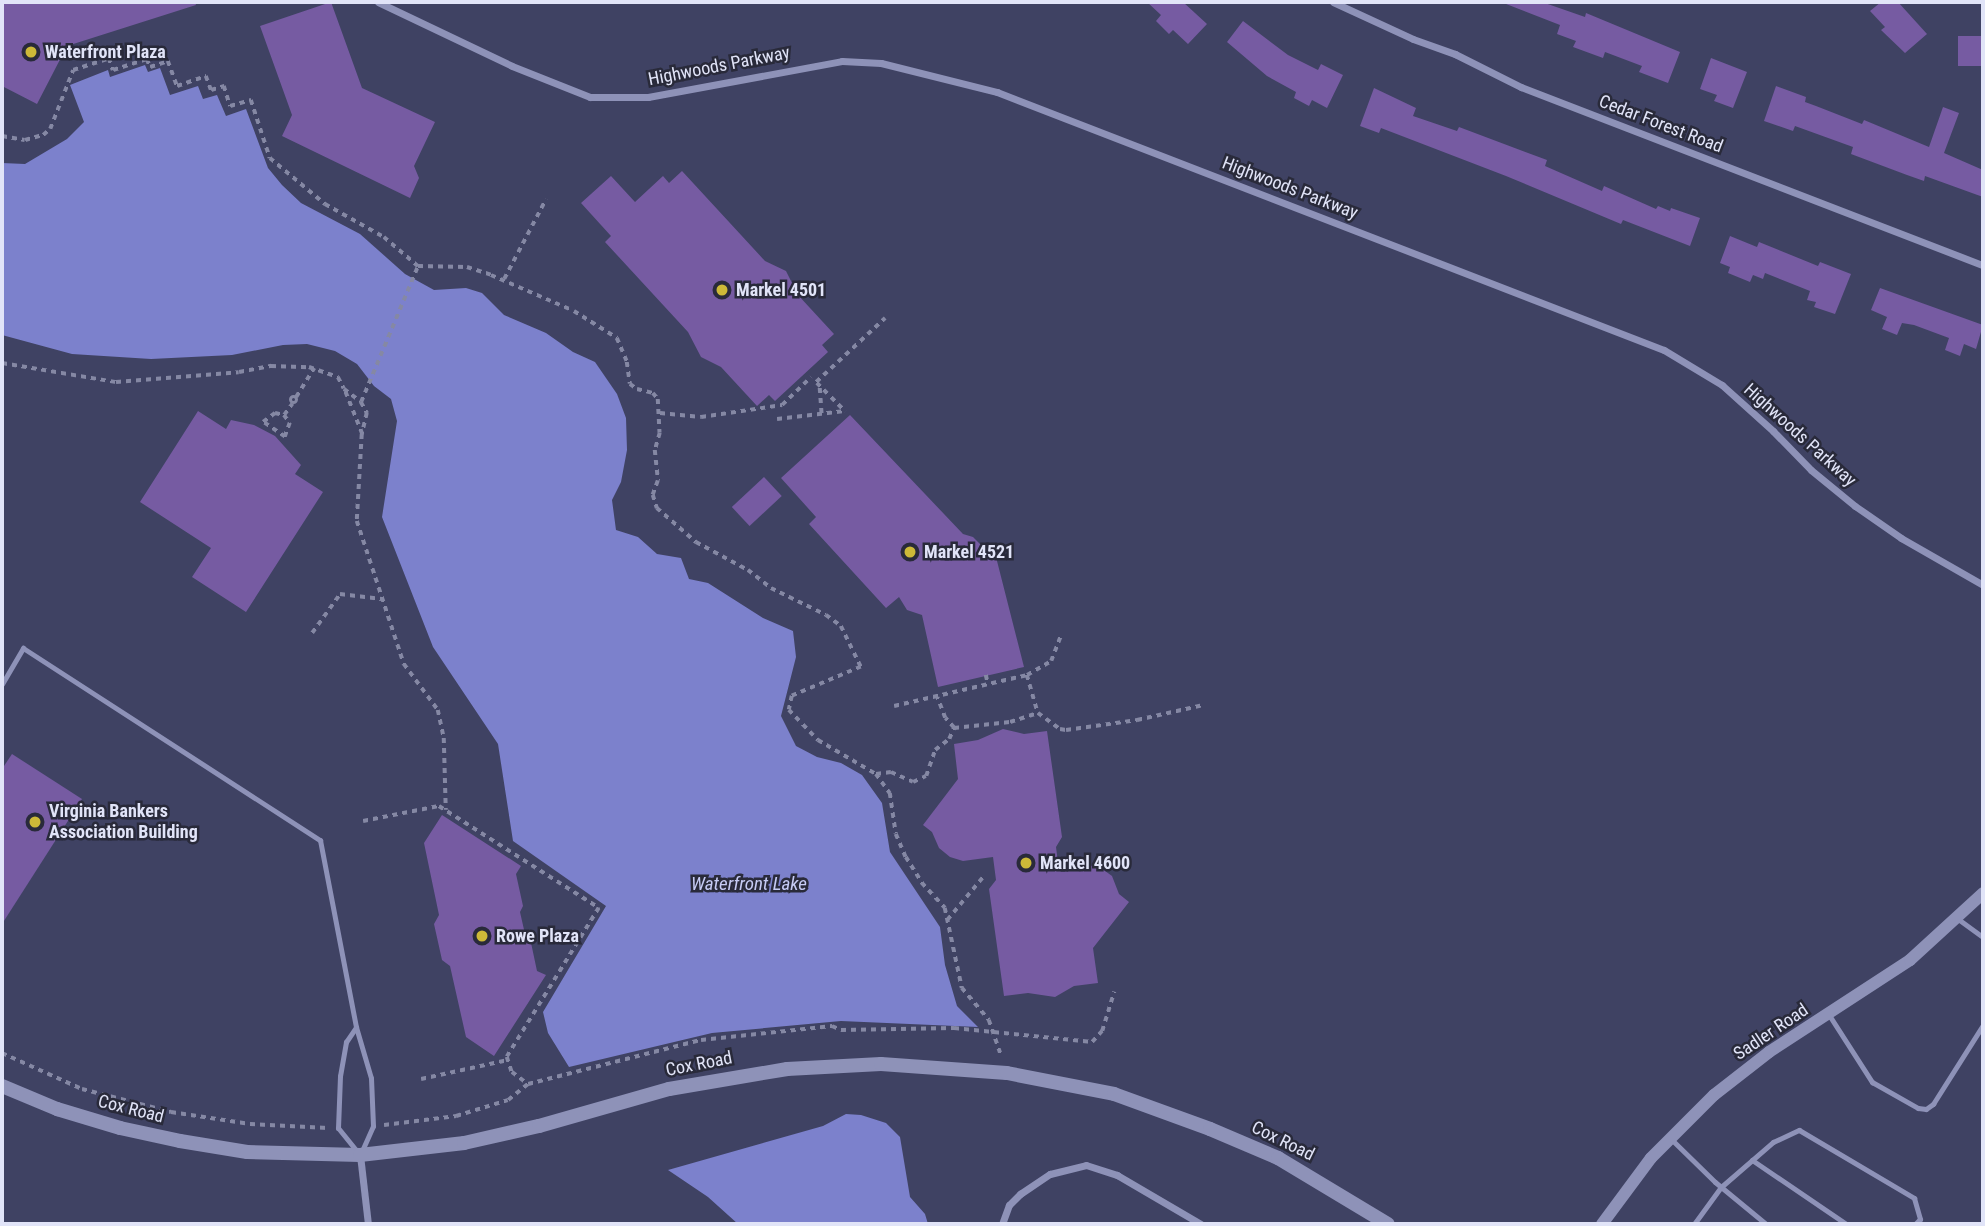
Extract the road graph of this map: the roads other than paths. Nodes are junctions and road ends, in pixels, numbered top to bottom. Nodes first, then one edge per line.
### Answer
1 (378, 2) edge
2 (1333, 2) edge
3 (1983, 265) edge
4 (1983, 585) edge
5 (2, 684) edge
6 (1983, 893) edge
7 (1958, 919) junction
8 (1983, 937) edge
9 (1829, 1015) junction
10 (1983, 1025) edge
11 (356, 1027) junction
12 (2, 1086) edge
13 (1670, 1138) junction
14 (360, 1155) junction
15 (1752, 1160) junction
16 (1721, 1187) junction
17 (368, 1224) edge
18 (1002, 1224) edge
19 (1201, 1224) edge
20 (1388, 1224) edge
21 (1602, 1224) edge
22 (1694, 1224) edge
23 (1766, 1224) edge
24 (1846, 1224) edge
25 (1915, 1224) edge

1 - 4 street, Highwoods Parkway
2 - 3 street, Cedar Forest Road
5 - 11 lane
6 - 7 street, Sadler Road
7 - 8 lane
7 - 9 street, Sadler Road
9 - 10 lane
9 - 13 street, Sadler Road
11 - 14 lane
11 - 14 lane
12 - 14 main road, Cox Road
13 - 16 lane
13 - 21 street, Sadler Road
14 - 17 street
14 - 20 main road, Cox Road
15 - 16 lane
15 - 24 lane
15 - 25 lane
16 - 22 lane
16 - 23 lane
18 - 19 street

